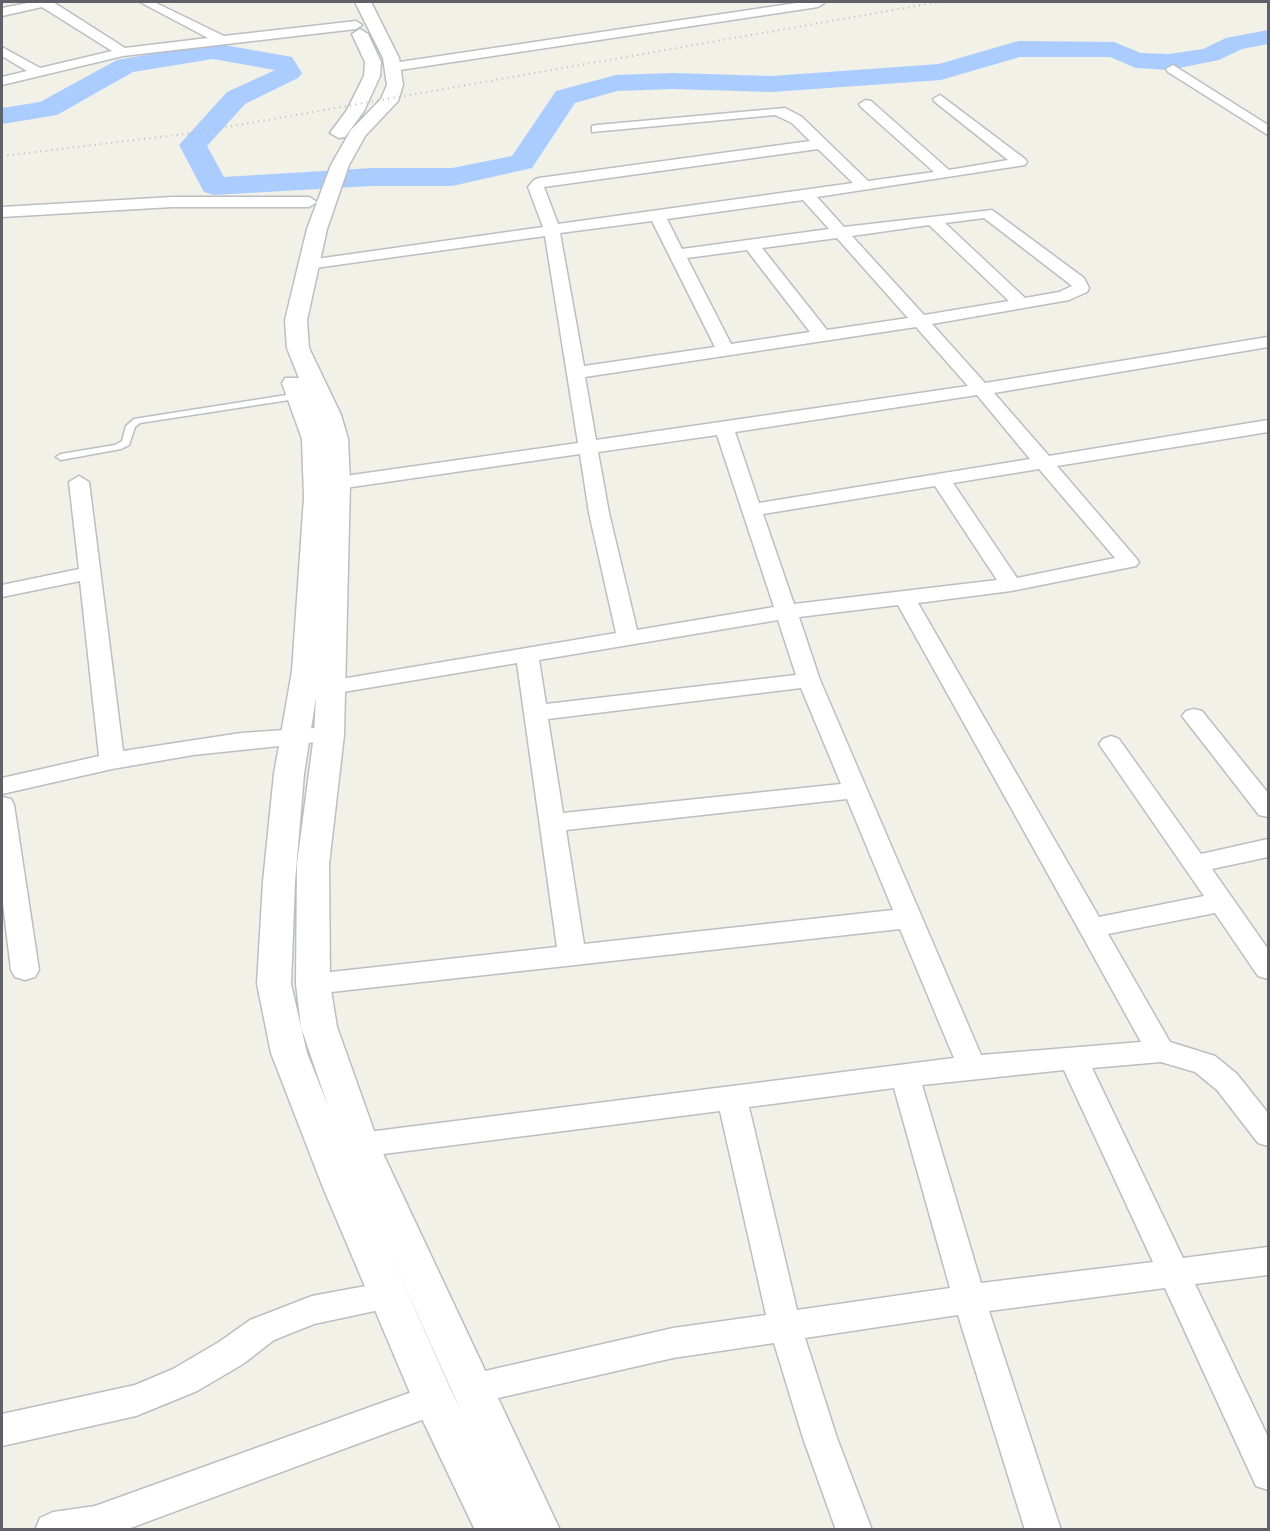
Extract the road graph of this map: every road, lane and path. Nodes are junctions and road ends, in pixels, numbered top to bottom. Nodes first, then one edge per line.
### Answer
1 (45, 2) edge
2 (146, 2) edge
3 (345, 2) edge
4 (364, 2) edge
5 (818, 3) edge
6 (725, 5) dead end
7 (765, 11) junction
8 (2, 12) edge
9 (356, 25) junction
10 (219, 39) junction
11 (2, 51) edge
12 (123, 52) junction
13 (393, 67) junction
14 (1173, 69) dead end
15 (38, 72) junction
16 (2, 81) edge
17 (940, 99) dead end
18 (866, 104) dead end
19 (597, 129) dead end
20 (1269, 131) edge
21 (822, 144) junction
22 (324, 174) junction
23 (946, 175) junction
24 (864, 186) junction
25 (806, 194) junction
26 (2, 213) edge
27 (657, 214) junction
28 (932, 220) junction
29 (552, 230) junction
30 (842, 233) junction
31 (752, 245) junction
32 (678, 254) junction
33 (308, 264) junction
34 (1022, 304) junction
35 (920, 322) junction
36 (823, 337) junction
37 (1269, 342) edge
38 (726, 351) junction
39 (575, 373) junction
40 (981, 389) junction
41 (299, 396) junction
42 (1269, 426) edge
43 (724, 428) junction
44 (588, 447) junction
45 (61, 457) dead end
46 (1044, 463) junction
47 (942, 481) junction
48 (79, 482) dead end
49 (338, 483) junction
50 (752, 510) junction
51 (90, 573) junction
52 (1011, 585) junction
53 (2, 591) edge
54 (906, 600) junction
55 (785, 612) junction
56 (628, 639) junction
57 (527, 656) junction
58 (809, 680) junction
59 (331, 687) junction
60 (536, 713) junction
61 (1194, 716) dead end
62 (329, 735) junction
63 (296, 737) junction
64 (1111, 744) dead end
65 (112, 761) junction
66 (2, 786) edge
67 (857, 790) junction
68 (2, 805) edge
69 (1269, 809) edge
70 (552, 823) junction
71 (1269, 849) edge
72 (1194, 864) junction
73 (7, 883) edge
74 (1222, 902) junction
75 (910, 918) junction
76 (1091, 928) junction
77 (572, 955) junction
78 (1266, 962) edge
79 (25, 970) dead end
80 (312, 984) junction
81 (1161, 1051) junction
82 (1073, 1058) junction
83 (972, 1067) junction
84 (905, 1075) junction
85 (732, 1098) junction
86 (1269, 1134) edge
87 (360, 1145) junction
88 (1269, 1261) edge
89 (1172, 1272) junction
90 (387, 1296) junction
91 (969, 1299) junction
92 (785, 1326) junction
93 (472, 1389) junction
94 (434, 1400) junction
95 (2, 1431) edge
96 (1269, 1474) edge
97 (53, 1530) edge
98 (498, 1530) edge
99 (538, 1530) edge
100 (855, 1530) edge
101 (1043, 1530) edge

1 - 8 street
1 - 12 street
2 - 10 street
3 - 9 street
4 - 13 street
5 - 7 street
6 - 7 street
7 - 13 street
9 - 10 street
9 - 22 street
10 - 12 street
11 - 15 street
12 - 15 street
13 - 22 street
14 - 20 street
15 - 16 street
17 - 23 street
18 - 23 street
19 - 21 street
21 - 24 street
21 - 29 street
22 - 26 street
22 - 33 street
22 - 41 street
23 - 24 street
24 - 25 street
25 - 27 street
25 - 30 street
27 - 29 street
27 - 32 street
28 - 30 street
28 - 34 street
28 - 34 street
29 - 33 street
29 - 39 street
30 - 31 street
30 - 35 street
31 - 32 street
31 - 36 street
32 - 38 street
33 - 49 street
34 - 35 street
35 - 36 street
35 - 40 street
36 - 38 street
37 - 40 street
38 - 39 street
39 - 44 street
40 - 43 street
40 - 46 street
41 - 45 lane
41 - 63 street
42 - 46 street
43 - 44 street
43 - 50 street
44 - 49 street
44 - 56 street
46 - 47 street
46 - 52 street
47 - 50 street
47 - 52 street
48 - 51 street
49 - 59 street
50 - 55 street
51 - 53 street
51 - 65 street
52 - 54 street
54 - 55 street
54 - 76 street
55 - 56 street
55 - 58 street
56 - 57 street
57 - 59 street
57 - 60 street
58 - 60 street
58 - 67 street
59 - 62 street
60 - 70 street
61 - 69 street
62 - 63 street
62 - 80 street
63 - 65 street
63 - 90 street
64 - 72 street
65 - 66 street
67 - 70 street
67 - 75 street
68 - 73 street
70 - 77 street
71 - 72 street
72 - 74 street
73 - 79 street
74 - 76 street
74 - 78 street
75 - 77 street
75 - 83 street
76 - 81 street
77 - 80 street
80 - 87 street
81 - 82 street
81 - 86 street
82 - 83 street
82 - 89 street
83 - 84 street
84 - 85 street
84 - 91 street
85 - 87 street
85 - 92 street
87 - 93 street
88 - 89 street
89 - 91 street
89 - 96 street
90 - 94 street
90 - 95 street
91 - 92 street
91 - 101 street
92 - 93 street
92 - 100 street
93 - 99 street
94 - 97 street
94 - 98 street

